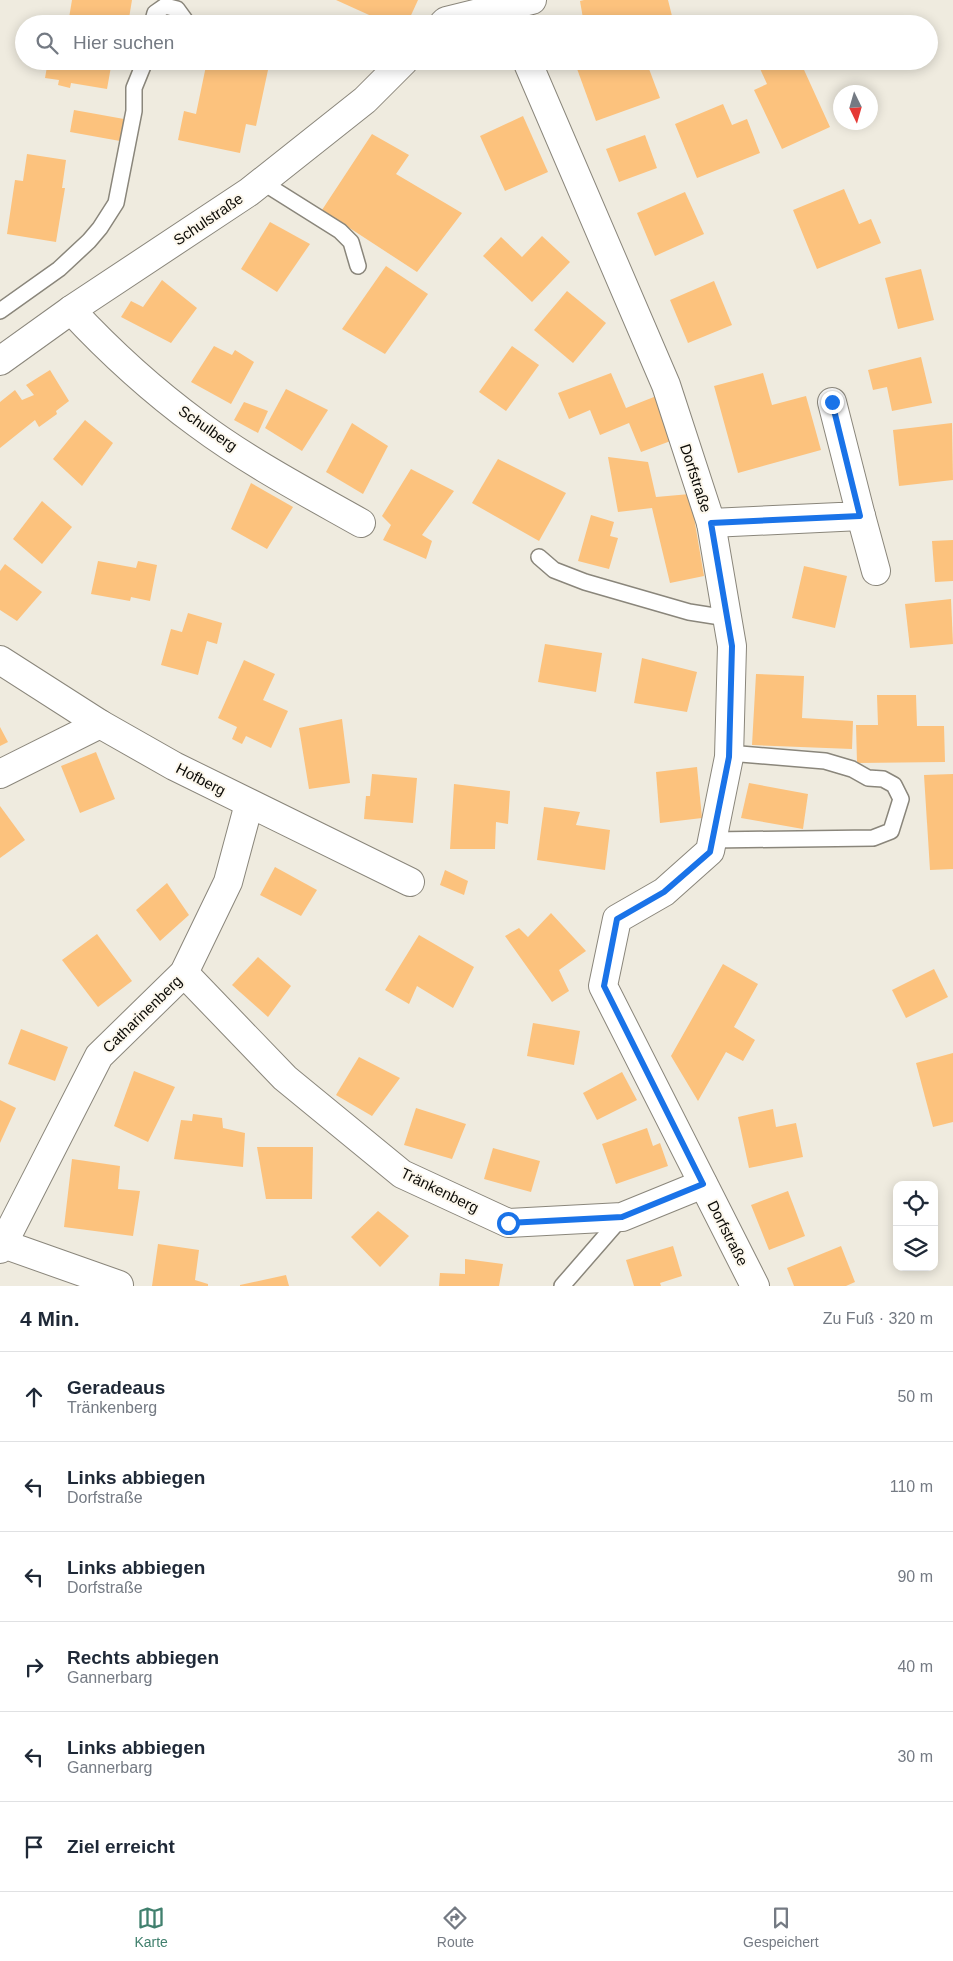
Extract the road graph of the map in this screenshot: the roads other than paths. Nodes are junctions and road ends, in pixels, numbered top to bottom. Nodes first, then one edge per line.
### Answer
1 (532, 0) edge
2 (505, 10) edge
3 (154, 15) edge
4 (181, 15) edge
5 (446, 15) edge
6 (141, 70) edge
7 (395, 70) edge
8 (531, 70) edge
9 (262, 182) junction
10 (358, 266) dead end
11 (72, 310) junction
12 (0, 311) edge
13 (0, 362) edge
14 (832, 402) dead end
15 (860, 516) junction
16 (361, 523) dead end
17 (711, 523) junction
18 (539, 557) dead end
19 (876, 571) dead end
20 (727, 618) junction
21 (0, 660) edge
22 (100, 724) junction
23 (729, 753) junction
24 (0, 774) edge
25 (249, 804) junction
26 (712, 840) junction
27 (410, 882) dead end
28 (184, 973) junction
29 (703, 1184) junction
30 (622, 1217) junction
31 (1, 1246) edge
32 (119, 1285) edge
33 (562, 1286) edge
34 (755, 1286) edge

1 - 2 street
2 - 5 street
3 - 4 lane
6 - 12 lane
7 - 9 street, Schulstraße
8 - 17 street, Dorfstraße
9 - 10 lane
9 - 11 street, Schulstraße
11 - 13 street, Schulstraße
11 - 16 street, Schulberg
14 - 15 street
15 - 17 street
15 - 19 street
17 - 20 street, Dorfstraße
18 - 20 lane
20 - 23 street, Dorfstraße
21 - 22 street, Hofberg
22 - 24 street
22 - 25 street, Hofberg
23 - 26 street, Dorfstraße
23 - 26 lane
25 - 27 street, Hofberg
25 - 28 street, Catharinenberg
26 - 29 street, Dorfstraße
28 - 30 street, Tränkenberg
28 - 31 street, Catharinenberg
29 - 30 street, Tränkenberg
29 - 34 street, Dorfstraße
30 - 33 lane
31 - 32 street, Catharinenberg

